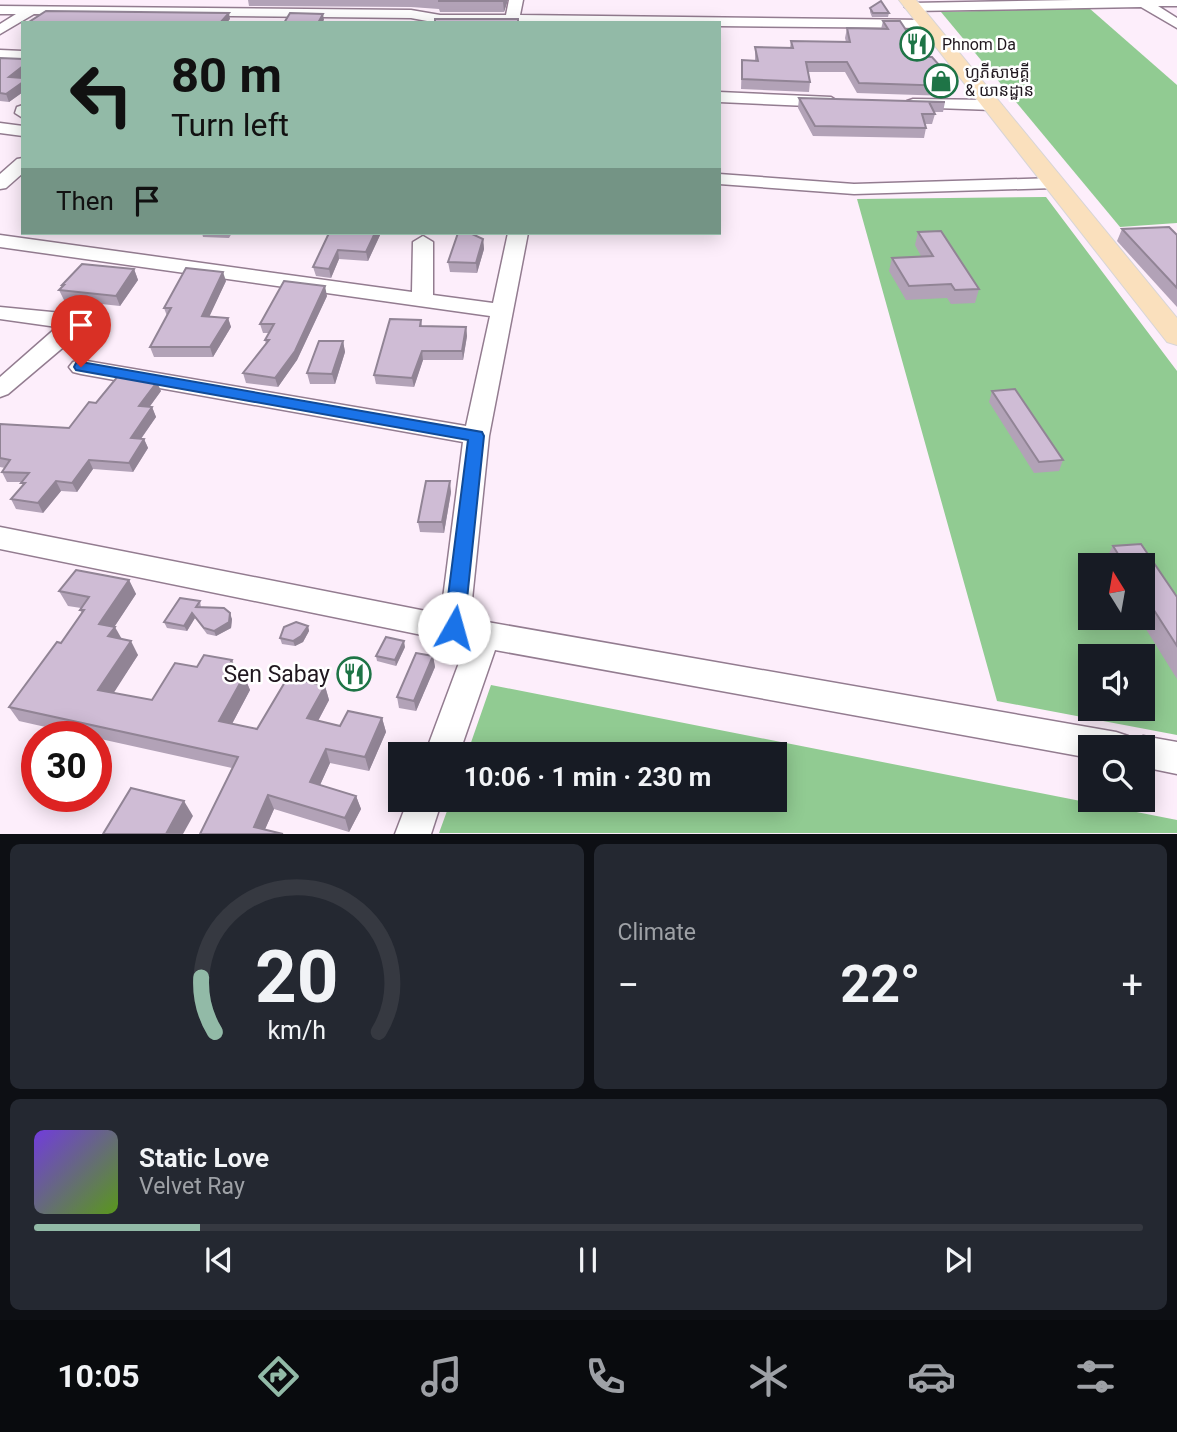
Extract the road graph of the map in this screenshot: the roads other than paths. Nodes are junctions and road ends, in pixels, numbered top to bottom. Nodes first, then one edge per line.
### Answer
1 (52, 0) edge
2 (242, 0) edge
3 (516, 0) edge
4 (1144, 2) junction
5 (1177, 2) edge
6 (0, 10) edge
7 (915, 10) edge
8 (30, 11) junction
9 (233, 13) junction
10 (248, 18) edge
11 (512, 19) junction
12 (553, 21) edge
13 (1177, 24) edge
14 (0, 30) edge
15 (0, 54) edge
16 (21, 55) edge
17 (721, 97) edge
18 (844, 102) edge
19 (897, 103) edge
20 (993, 105) junction
21 (21, 165) edge
22 (721, 179) edge
23 (1054, 183) junction
24 (0, 184) edge
25 (518, 235) edge
26 (0, 241) edge
27 (423, 242) dead end
28 (422, 300) junction
29 (503, 312) junction
30 (0, 313) edge
31 (1177, 336) edge
32 (81, 367) dead end
33 (0, 389) edge
34 (476, 436) junction
35 (0, 538) edge
36 (470, 632) junction
37 (1078, 740) edge
38 (445, 742) edge
39 (1155, 754) edge
40 (1177, 758) edge
41 (421, 812) edge
42 (413, 834) edge

1 - 8 street
2 - 9 street
3 - 11 street
4 - 5 street
4 - 7 street
4 - 13 street
6 - 8 street
7 - 12 street
7 - 20 main road
8 - 9 street
8 - 14 street
9 - 10 street
10 - 11 street
11 - 12 street
15 - 16 street
17 - 18 street
19 - 20 street
20 - 23 main road
21 - 24 street
22 - 23 street
23 - 31 main road
25 - 29 street
26 - 28 street
27 - 28 street
28 - 29 street
29 - 34 street
30 - 33 street
32 - 34 street
34 - 36 street
35 - 36 street
36 - 37 street
36 - 38 street
39 - 40 street
41 - 42 street

